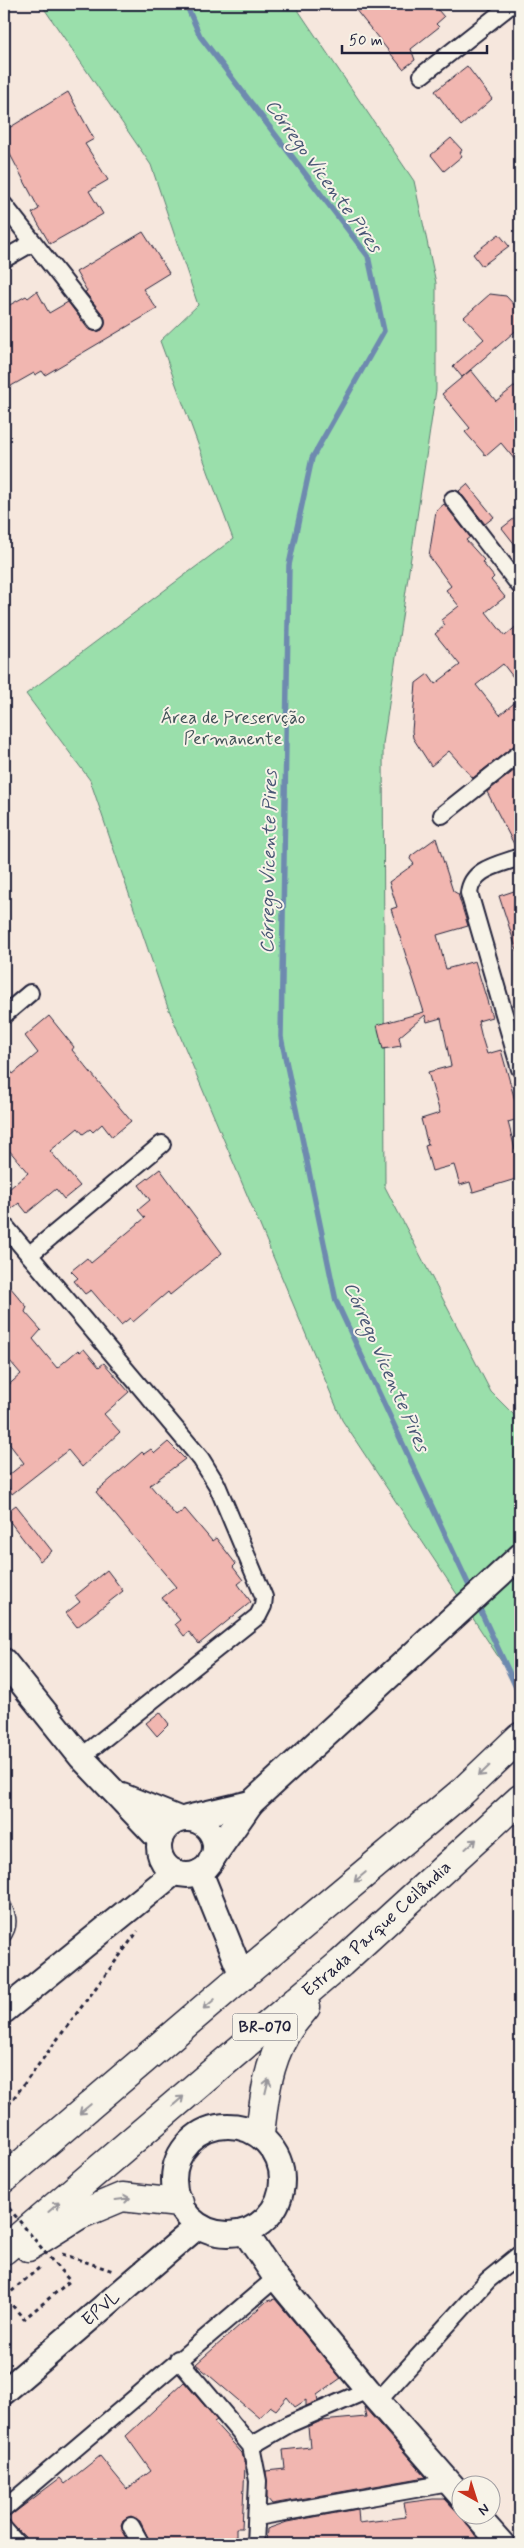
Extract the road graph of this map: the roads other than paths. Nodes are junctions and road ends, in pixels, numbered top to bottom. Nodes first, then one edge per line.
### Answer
1 (512, 4) edge
2 (422, 75) dead end
3 (4, 205) edge
4 (32, 243) junction
5 (4, 260) edge
6 (96, 322) dead end
7 (453, 499) dead end
8 (520, 586) edge
9 (520, 753) edge
10 (442, 815) dead end
11 (520, 857) edge
12 (30, 993) dead end
13 (4, 1015) edge
14 (520, 1069) edge
15 (162, 1144) dead end
16 (4, 1225) edge
17 (29, 1255) junction
18 (520, 1556) edge
19 (4, 1661) edge
20 (520, 1737) edge
21 (81, 1757) junction
22 (116, 1793) junction
23 (520, 1799) edge
24 (251, 1803) junction
25 (183, 1819) junction
26 (160, 1840) junction
27 (206, 1866) junction
28 (175, 1872) junction
29 (5, 1903) edge
30 (4, 1939) edge
31 (341, 1963) junction
32 (242, 1976) junction
33 (4, 2011) edge
34 (260, 2134) junction
35 (4, 2179) edge
36 (179, 2203) junction
37 (198, 2226) junction
38 (244, 2232) junction
39 (4, 2250) edge
40 (520, 2254) edge
41 (4, 2262) edge
42 (276, 2278) junction
43 (178, 2359) junction
44 (4, 2392) edge
45 (373, 2395) junction
46 (251, 2446) junction
47 (452, 2487) edge
48 (452, 2490) edge
49 (4, 2509) edge
50 (257, 2517) junction
51 (131, 2526) dead end
52 (486, 2526) edge
53 (4, 2529) edge
54 (17, 2544) edge
55 (141, 2544) edge
56 (255, 2544) edge
57 (502, 2544) edge

1 - 2 street
3 - 4 street
4 - 5 street
4 - 6 street
7 - 8 street
9 - 10 street
11 - 14 street
12 - 13 street
15 - 17 street
16 - 17 street
17 - 21 street
18 - 24 street
19 - 21 street
20 -> 32 highway, BR-070
21 - 22 street
22 - 25 street
22 - 26 street
31 -> 23 highway, Estrada Parque Ceilândia / BR-070
24 - 25 street
24 - 27 street
25 - 26 street
25 - 27 street
26 - 28 street
27 - 28 street
27 - 32 street
28 - 33 street
29 - 30 lane
34 -> 31 highway
39 -> 31 highway, Estrada Parque Ceilândia / BR-070
32 -> 35 highway, BR-070
34 - 36 street
34 - 38 street
36 - 37 street
41 -> 36 highway
37 - 38 street
37 - 44 street, EPVL
38 - 42 street
40 - 45 street
42 - 43 street
42 - 45 street
43 - 46 street
43 - 49 street
45 - 46 street
45 - 47 street
46 - 50 street
48 - 50 street
50 - 56 street
51 - 55 street
52 - 57 street
53 - 54 street

